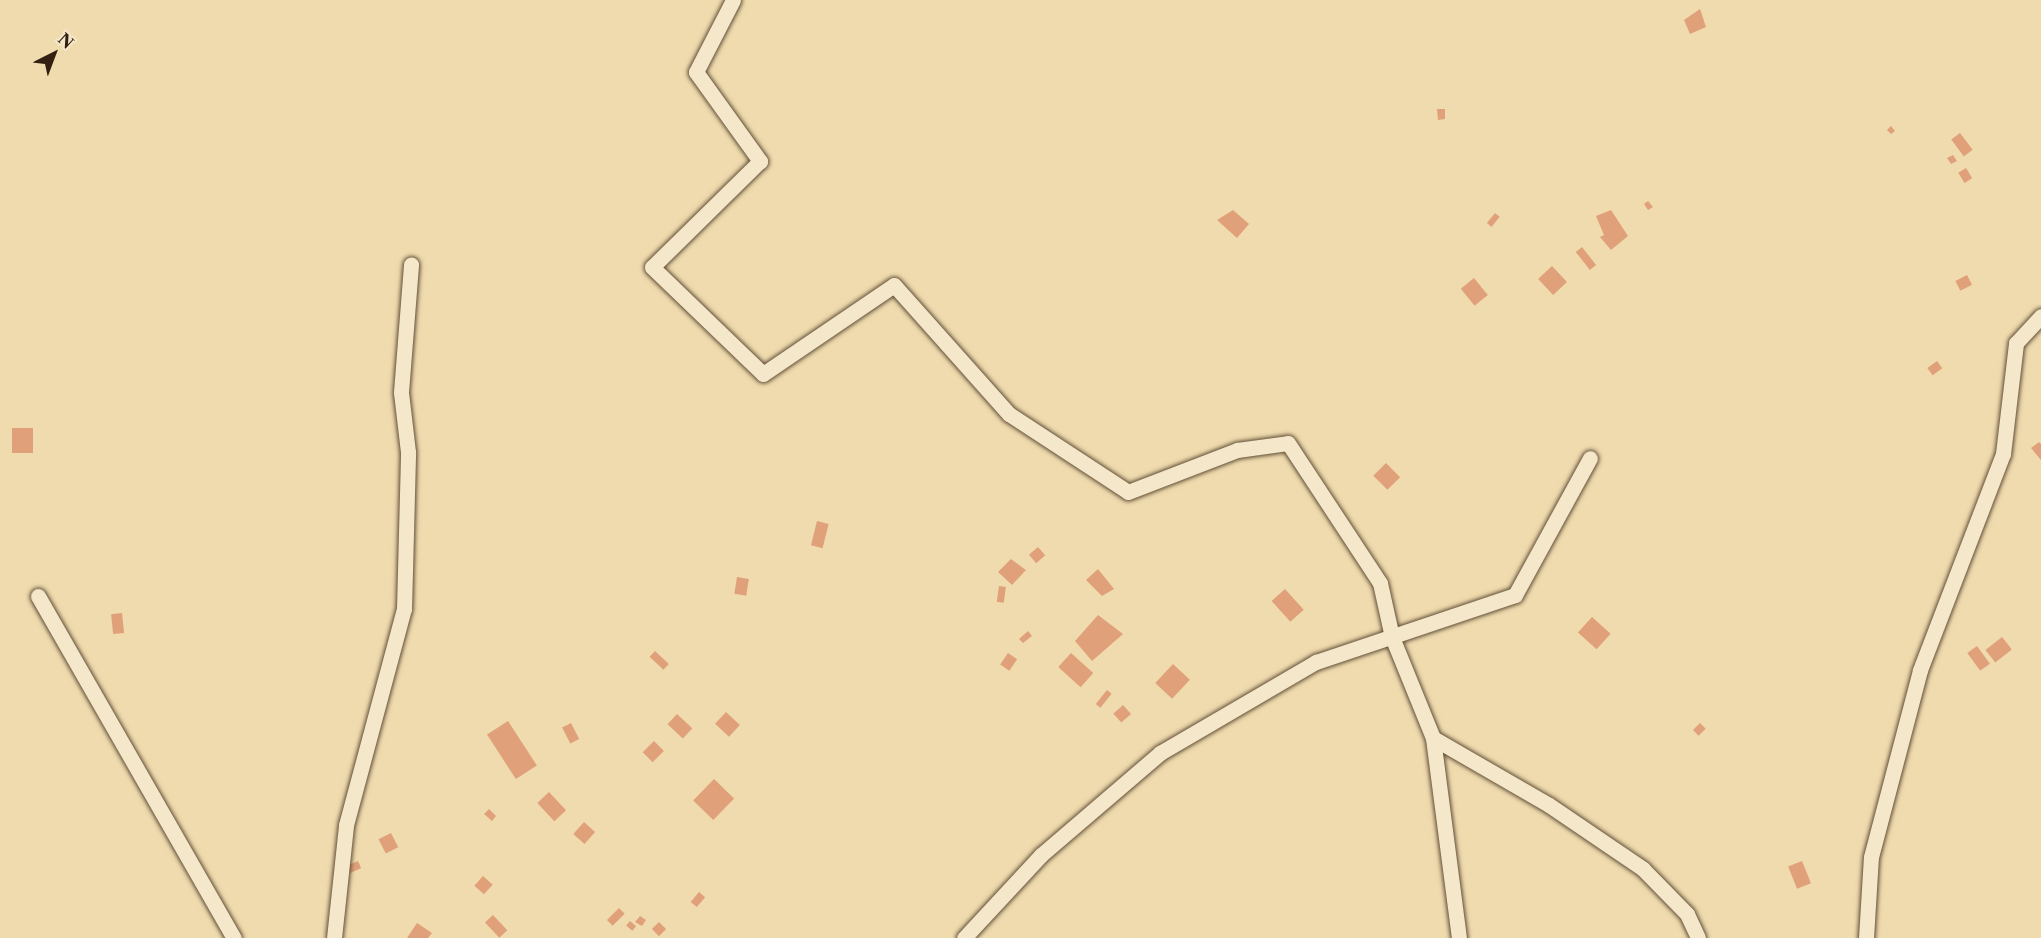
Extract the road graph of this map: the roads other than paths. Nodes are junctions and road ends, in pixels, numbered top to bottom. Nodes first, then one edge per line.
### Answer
1 (733, 0) edge
2 (411, 264) dead end
3 (2041, 316) edge
4 (1590, 458) dead end
5 (38, 596) dead end
6 (1392, 637) junction
7 (1433, 738) junction
8 (234, 938) edge
9 (334, 938) edge
10 (964, 938) edge
11 (1460, 938) edge
12 (1698, 938) edge
13 (1866, 938) edge

1 - 6 street
2 - 9 street
3 - 13 street
4 - 6 street
5 - 8 street
6 - 7 street
6 - 10 street
7 - 11 street
7 - 12 street

